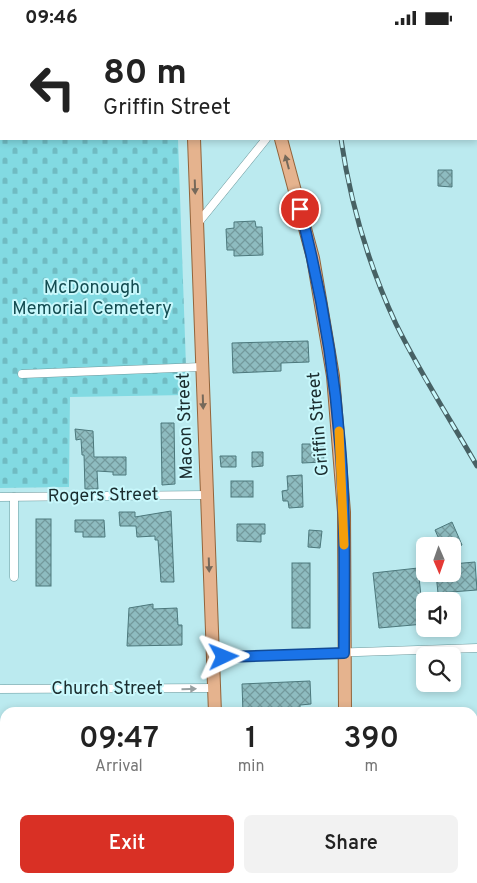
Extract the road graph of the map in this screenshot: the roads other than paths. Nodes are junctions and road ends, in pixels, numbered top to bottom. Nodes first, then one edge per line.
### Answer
1 (194, 140) edge
2 (265, 140) edge
3 (281, 140) edge
4 (197, 225) junction
5 (201, 367) junction
6 (22, 374) dead end
7 (206, 495) junction
8 (0, 497) edge
9 (14, 497) junction
10 (14, 577) dead end
11 (477, 648) edge
12 (344, 653) junction
13 (213, 657) junction
14 (214, 688) junction
15 (0, 689) edge
16 (215, 707) edge
17 (345, 707) edge

1 -> 4 main road, Macon Street
2 - 4 street
12 -> 3 main road, Griffin Street
4 - 5 main road, Macon Street
5 - 6 street
5 -> 7 main road, Macon Street
7 - 9 street, Rogers Street
7 -> 13 main road, Macon Street
8 - 9 street, Rogers Street
9 - 10 street
11 - 12 street
12 - 13 street
12 - 17 main road, Griffin Street
13 - 14 main road, Macon Street
15 -> 14 street, Church Street
14 - 16 main road, Macon Street

